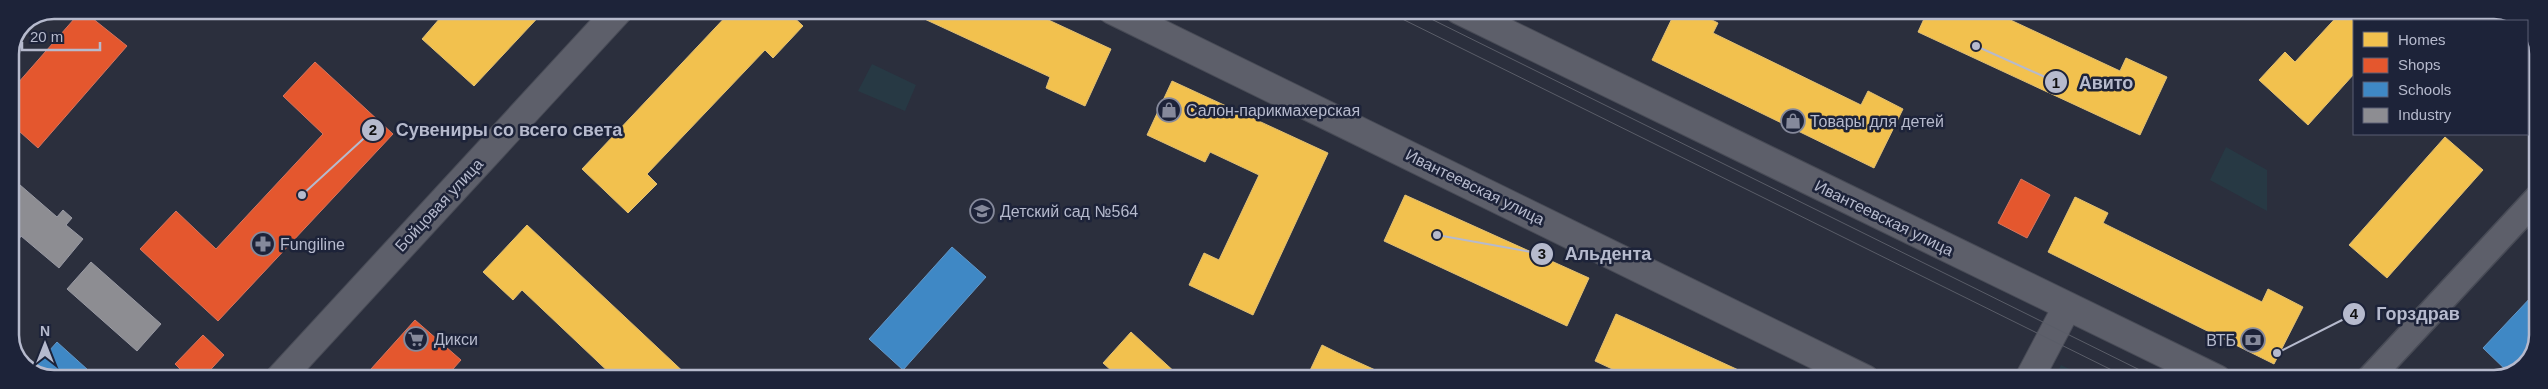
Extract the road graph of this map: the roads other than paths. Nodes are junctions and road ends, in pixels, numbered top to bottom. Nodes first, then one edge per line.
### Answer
1 (612, 19) edge
2 (1130, 19) edge
3 (1477, 19) edge
4 (2529, 206) edge
5 (2067, 307) junction
6 (287, 370) edge
7 (1847, 370) edge
8 (2034, 370) edge
9 (2198, 370) edge
10 (2378, 370) edge

1 - 6 street, Бойцовая улица
2 - 7 street, Ивантеевская улица
3 - 5 street, Ивантеевская улица
4 - 10 street
5 - 8 street
5 - 9 street, Ивантеевская улица

